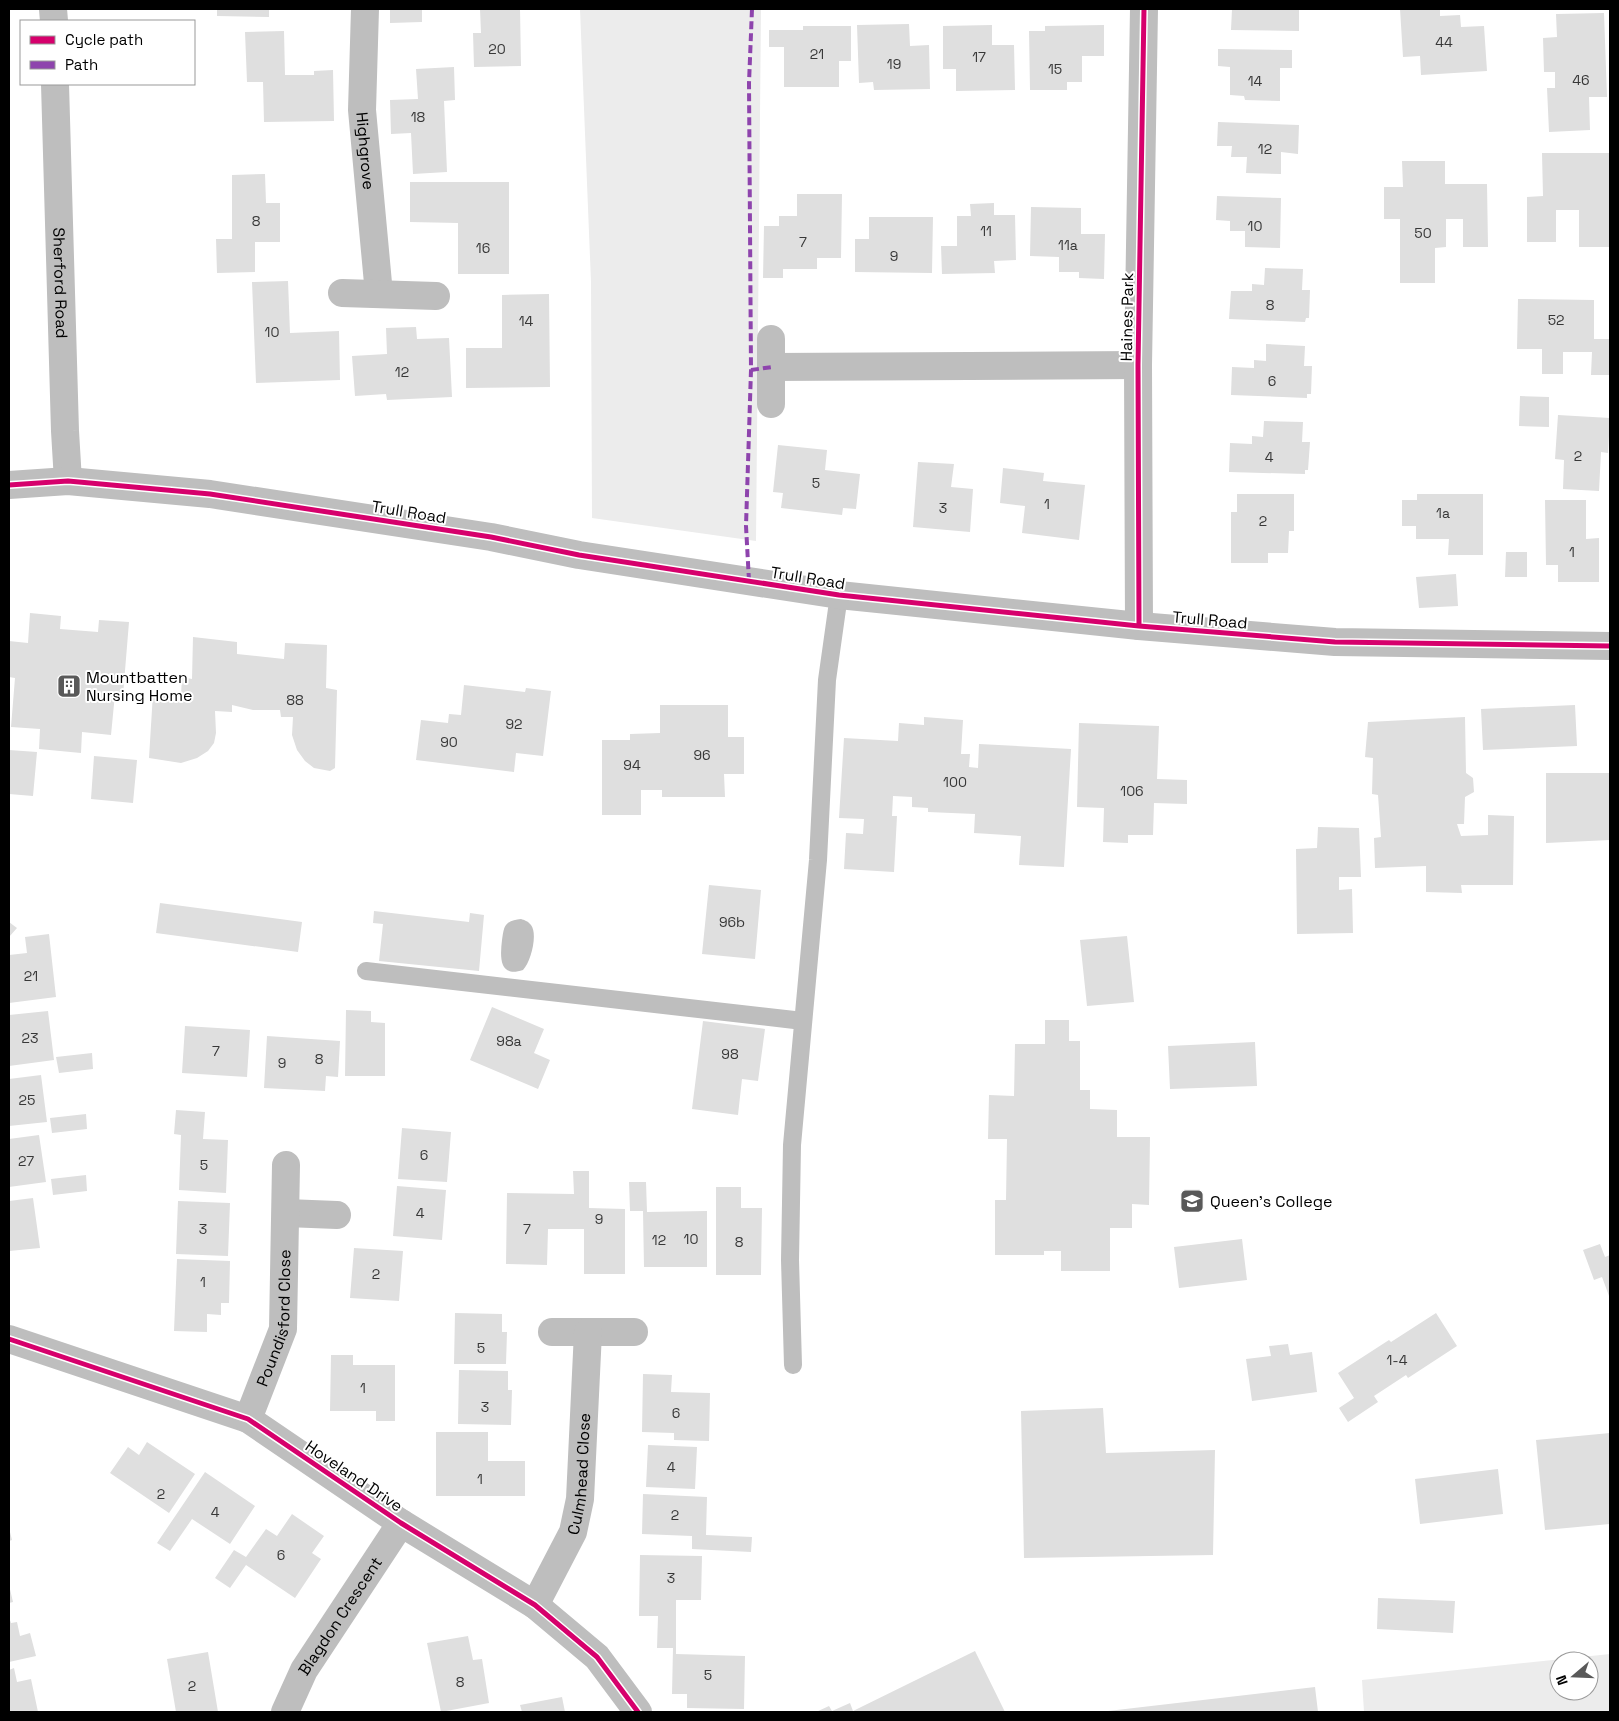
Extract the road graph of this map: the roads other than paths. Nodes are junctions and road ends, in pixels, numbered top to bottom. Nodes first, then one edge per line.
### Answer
1 (365, 9) edge
2 (1144, 9) edge
3 (55, 85) edge
4 (342, 293) dead end
5 (378, 294) junction
6 (436, 296) dead end
7 (771, 339) dead end
8 (1138, 365) junction
9 (772, 367) junction
10 (771, 404) dead end
11 (68, 481) junction
12 (9, 484) edge
13 (839, 596) junction
14 (1139, 626) junction
15 (1610, 646) edge
16 (366, 971) dead end
17 (803, 1021) junction
18 (286, 1165) dead end
19 (286, 1213) junction
20 (337, 1215) dead end
21 (552, 1332) dead end
22 (588, 1332) junction
23 (634, 1332) dead end
24 (9, 1339) edge
25 (793, 1365) dead end
26 (248, 1419) junction
27 (401, 1523) junction
28 (535, 1605) junction
29 (285, 1712) edge
30 (638, 1712) edge

1 - 5 street, Highgrove
2 - 8 street, Haines Park
3 - 11 street, Sherford Road
4 - 5 street
5 - 6 street
7 - 9 street
8 - 9 street, Haines Park
8 - 14 street, Haines Park
9 - 10 street
11 - 12 street, Trull Road
11 - 13 street, Trull Road
13 - 14 street, Trull Road
13 - 17 lane
14 - 15 street, Trull Road
16 - 17 lane
17 - 25 lane
18 - 19 street, Poundisford Close
19 - 20 street
19 - 26 street, Poundisford Close
21 - 22 street
22 - 23 street
22 - 28 street, Culmhead Close
24 - 26 street, Hoveland Drive
26 - 27 street, Hoveland Drive
27 - 28 street, Hoveland Drive
27 - 29 street, Blagdon Crescent
28 - 30 street, Hoveland Drive

